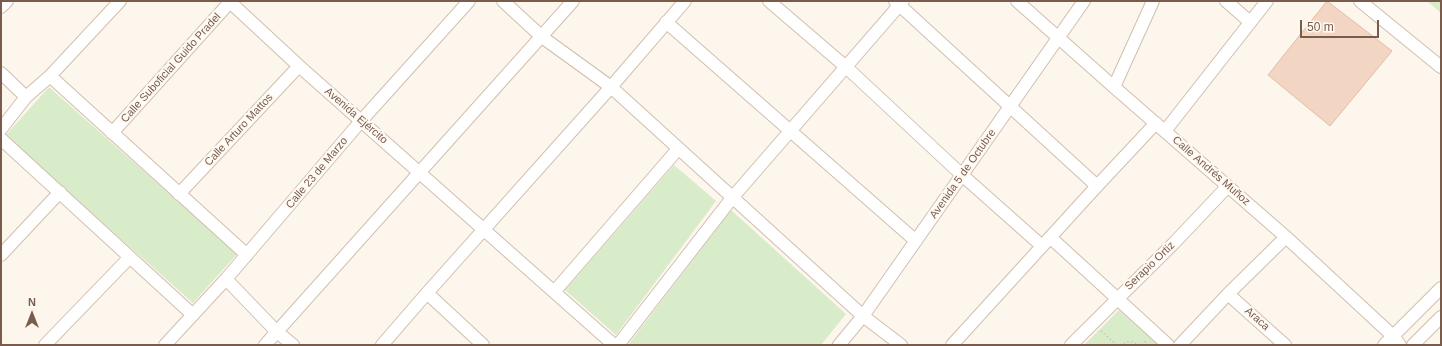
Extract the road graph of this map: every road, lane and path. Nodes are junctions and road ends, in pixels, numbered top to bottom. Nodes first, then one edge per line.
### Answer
1 (7, 1) edge
2 (120, 1) edge
3 (469, 1) edge
4 (503, 1) edge
5 (573, 1) edge
6 (685, 1) edge
7 (769, 1) edge
8 (1017, 1) edge
9 (1084, 1) edge
10 (1153, 1) edge
11 (1226, 1) edge
12 (1267, 1) edge
13 (1360, 1) edge
14 (230, 2) edge
15 (899, 2) edge
16 (1, 7) edge
17 (666, 22) junction
18 (1250, 22) junction
19 (542, 37) junction
20 (1059, 38) junction
21 (298, 66) junction
22 (846, 67) junction
23 (1441, 68) edge
24 (1, 73) edge
25 (50, 76) junction
26 (611, 87) junction
27 (1114, 87) junction
28 (26, 97) junction
29 (1010, 108) junction
30 (361, 121) junction
31 (1161, 127) junction
32 (1, 129) edge
33 (790, 131) junction
34 (112, 133) junction
35 (1, 139) edge
36 (678, 148) junction
37 (420, 173) junction
38 (962, 175) junction
39 (1096, 186) junction
40 (1228, 186) junction
41 (60, 192) junction
42 (180, 194) junction
43 (732, 198) junction
44 (484, 230) junction
45 (1286, 237) junction
46 (1051, 238) junction
47 (916, 241) junction
48 (1042, 246) junction
49 (1, 255) edge
50 (247, 255) junction
51 (130, 257) junction
52 (226, 280) junction
53 (1441, 288) edge
54 (554, 292) junction
55 (427, 293) junction
56 (1228, 294) junction
57 (1118, 298) junction
58 (193, 315) junction
59 (863, 316) junction
60 (1441, 317) edge
61 (1093, 323) junction
62 (276, 332) junction
63 (1392, 342) edge
64 (45, 345) edge
65 (165, 345) edge
66 (265, 345) edge
67 (293, 345) edge
68 (382, 345) edge
69 (484, 345) edge
70 (614, 345) edge
71 (618, 345) edge
72 (839, 345) edge
73 (901, 345) edge
74 (952, 345) edge
75 (1071, 345) edge
76 (1116, 345) edge
77 (1120, 345) edge
78 (1139, 345) edge
79 (1168, 345) edge
80 (1180, 345) edge
81 (1285, 345) edge
82 (1413, 345) edge

1 - 16 street
2 - 25 street
3 - 30 street, Calle 23 de Marzo
4 - 19 street
5 - 19 street
6 - 17 street
7 - 22 street
8 - 20 street, Calle Andrés Muñoz
9 - 20 street, Avenida 5 de Octubre
10 - 27 street
11 - 18 street
12 - 18 street
13 - 23 street
14 - 21 street, Avenida Ejército
14 - 34 street, Calle Suboficial Guido Pradel
15 - 22 street
15 - 29 street
17 - 26 street
17 - 33 street
18 - 31 street
19 - 26 street
19 - 37 street
20 - 27 street, Calle Andrés Muñoz
20 - 29 street, Avenida 5 de Octubre
21 - 30 street, Avenida Ejército
21 - 42 street, Calle Arturo Mattos
22 - 33 street
22 - 38 street
24 - 28 street
25 - 28 street
25 - 34 street
26 - 36 street
26 - 44 street
27 - 31 street, Calle Andrés Muñoz
28 - 32 street
29 - 38 street, Avenida 5 de Octubre
29 - 39 street
30 - 37 street, Avenida Ejército
30 - 50 street, Calle 23 de Marzo
31 - 39 street
31 - 40 street, Calle Andrés Muñoz
33 - 43 street
33 - 47 street
34 - 42 street
35 - 41 street
36 - 43 street
36 - 54 street
37 - 44 street, Avenida Ejército
37 - 62 street
38 - 47 street, Avenida 5 de Octubre
38 - 48 street
39 - 46 street
40 - 45 street, Calle Andrés Muñoz
40 - 57 street, Serapio Ortiz
41 - 49 street
41 - 51 street
42 - 50 street
43 - 59 street
43 - 71 street
44 - 54 street, Avenida Ejército
44 - 55 street
45 - 56 street
45 - 63 street, Calle Andrés Muñoz
46 - 48 street
46 - 57 street
47 - 59 street, Avenida 5 de Octubre
48 - 74 street
50 - 52 street, Calle 23 de Marzo
51 - 58 street
51 - 64 street
52 - 58 street, Calle 23 de Marzo
52 - 62 street
53 - 63 street
54 - 70 street, Avenida Ejército
55 - 68 street
55 - 69 street
56 - 80 street
56 - 81 street, Araca
57 - 61 street, Serapio Ortiz
57 - 79 street
58 - 65 street, Calle 23 de Marzo
59 - 72 street, Avenida 5 de Octubre
59 - 73 street
60 - 82 street
61 - 75 street, Serapio Ortiz
61 - 76 path
62 - 66 street
62 - 67 street
77 - 78 path

